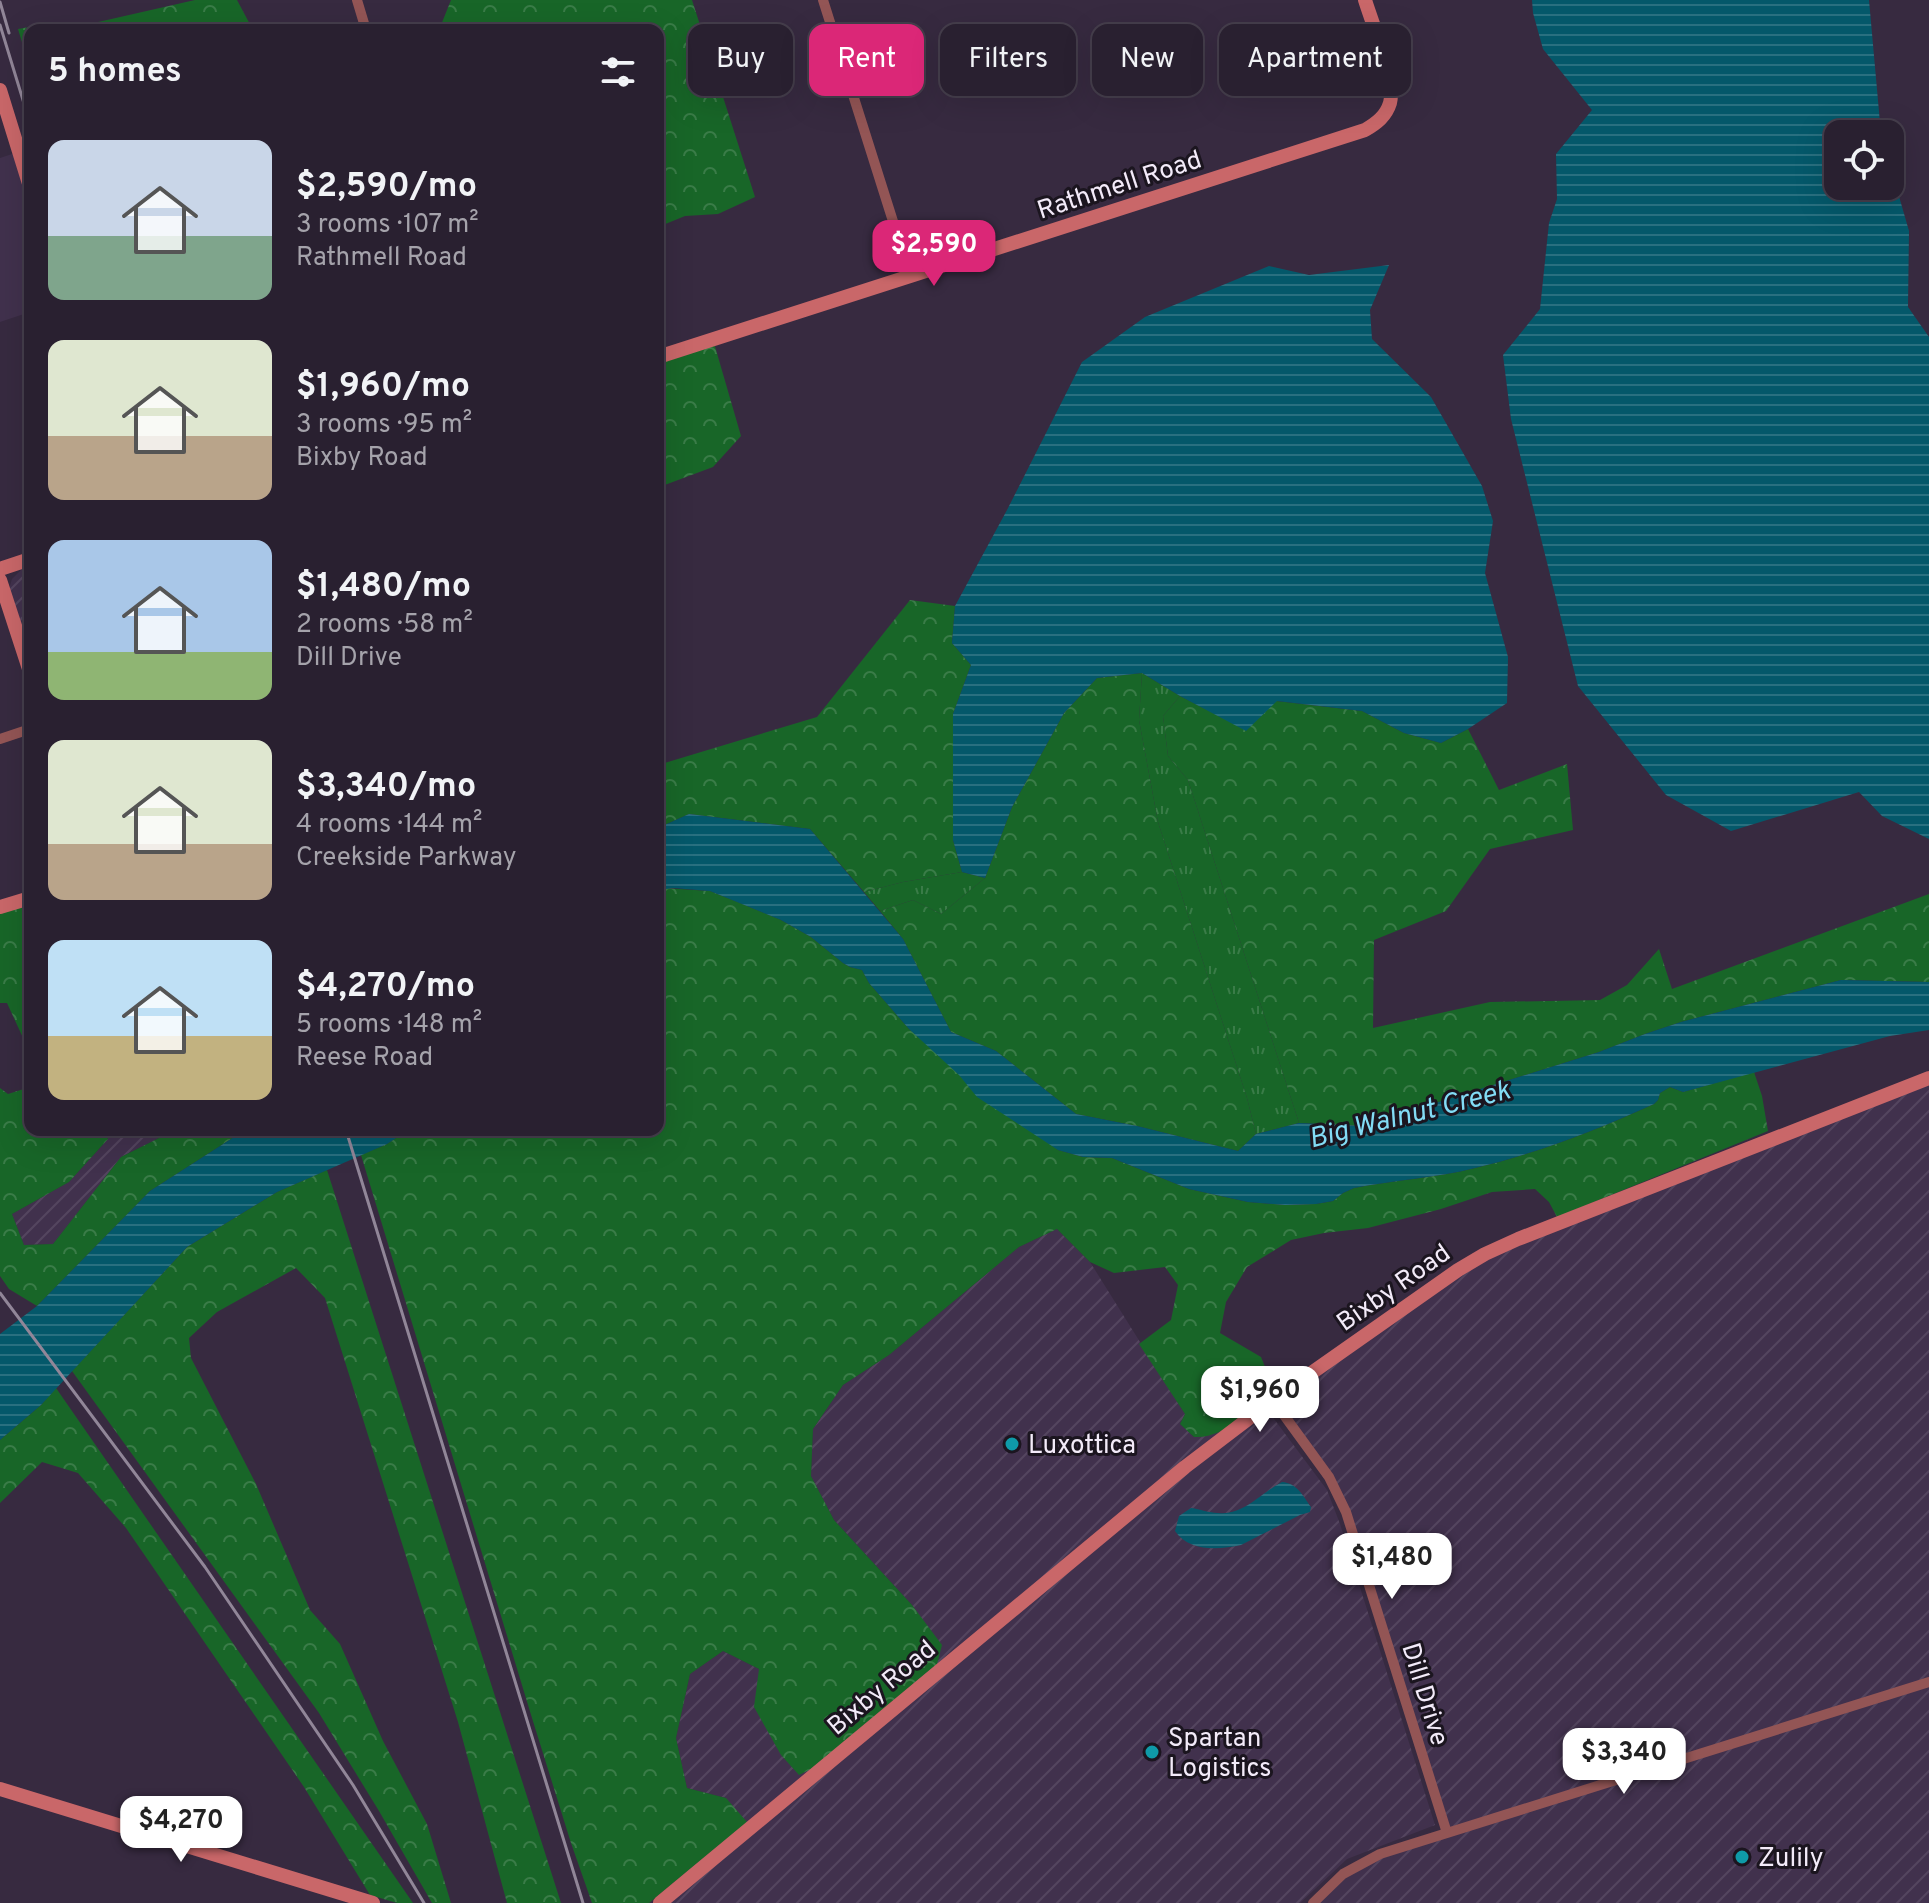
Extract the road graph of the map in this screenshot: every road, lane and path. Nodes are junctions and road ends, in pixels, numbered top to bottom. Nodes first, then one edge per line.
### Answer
1 (357, 0) edge
2 (823, 0) edge
3 (1365, 0) edge
4 (364, 24) edge
5 (0, 90) edge
6 (24, 168) edge
7 (910, 275) junction
8 (664, 355) edge
9 (24, 561) edge
10 (0, 569) edge
11 (0, 580) edge
12 (24, 654) edge
13 (24, 731) edge
14 (0, 739) edge
15 (24, 900) edge
16 (0, 907) edge
17 (1929, 1078) edge
18 (1273, 1400) junction
19 (1929, 1682) edge
20 (0, 1789) edge
21 (1447, 1833) junction
22 (373, 1903) edge
23 (660, 1903) edge
24 (1313, 1903) edge

1 - 4 street
2 - 7 street
3 - 7 street, Rathmell Road
5 - 6 street
7 - 8 street, Rathmell Road
9 - 10 street
11 - 12 street
13 - 14 street
15 - 16 street
17 - 18 street, Bixby Road
18 - 21 street, Dill Drive
18 - 23 street, Bixby Road
19 - 21 street
20 - 22 street
21 - 24 street

